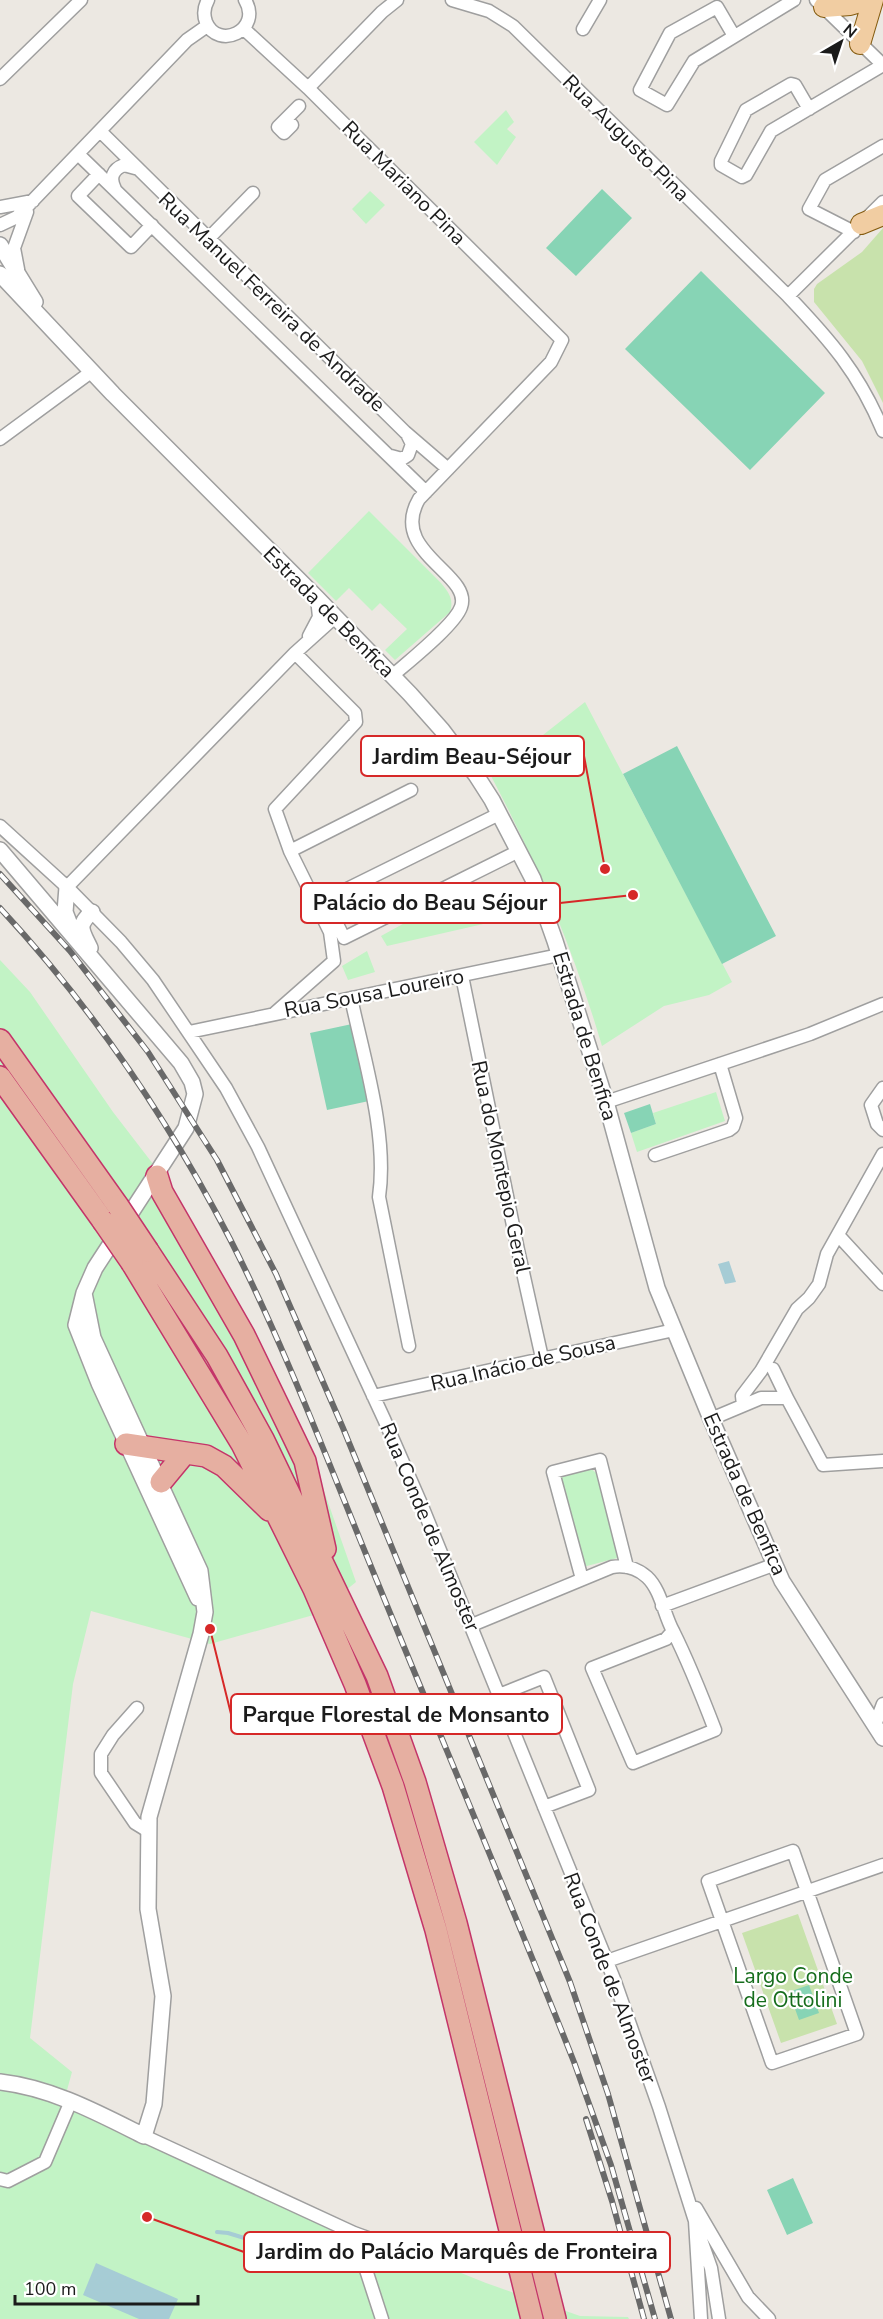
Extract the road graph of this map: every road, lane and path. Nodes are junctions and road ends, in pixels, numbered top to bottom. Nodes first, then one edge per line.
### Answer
1 (81, 0) edge
2 (208, 0) edge
3 (244, 0) edge
4 (397, 0) edge
5 (452, 0) edge
6 (600, 0) edge
7 (794, 0) edge
8 (867, 0) edge
9 (873, 0) edge
10 (820, 3) edge
11 (207, 26) junction
12 (244, 29) junction
13 (583, 29) dead end
14 (734, 36) junction
15 (860, 44) junction
16 (883, 65) edge
17 (0, 79) edge
18 (308, 88) junction
19 (299, 106) dead end
20 (809, 109) junction
21 (286, 119) dead end
22 (100, 131) junction
23 (883, 146) edge
24 (78, 154) junction
25 (136, 168) junction
26 (99, 174) junction
27 (116, 190) junction
28 (253, 193) dead end
29 (33, 201) junction
30 (883, 202) edge
31 (0, 207) edge
32 (883, 215) edge
33 (3, 225) edge
34 (152, 225) junction
35 (857, 228) junction
36 (208, 239) junction
37 (0, 245) edge
38 (0, 274) edge
39 (20, 276) junction
40 (788, 296) junction
41 (45, 321) junction
42 (91, 372) junction
43 (883, 431) edge
44 (405, 432) junction
45 (0, 440) edge
46 (385, 452) junction
47 (448, 469) junction
48 (426, 492) junction
49 (317, 598) junction
50 (335, 617) junction
51 (305, 644) junction
52 (295, 653) junction
53 (392, 676) junction
54 (411, 790) dead end
55 (500, 814) junction
56 (0, 826) edge
57 (0, 850) edge
58 (290, 851) junction
59 (519, 851) junction
60 (67, 887) junction
61 (92, 912) junction
62 (75, 938) junction
63 (559, 955) junction
64 (98, 964) junction
65 (462, 976) junction
66 (351, 998) junction
67 (883, 1004) edge
68 (275, 1013) junction
69 (189, 1032) junction
70 (0, 1040) edge
71 (720, 1064) junction
72 (0, 1077) edge
73 (883, 1088) edge
74 (606, 1102) junction
75 (883, 1130) edge
76 (883, 1154) edge
77 (655, 1155) dead end
78 (157, 1176) junction
79 (838, 1235) junction
80 (140, 1257) junction
81 (883, 1284) edge
82 (674, 1330) junction
83 (409, 1346) dead end
84 (542, 1358) junction
85 (773, 1369) dead end
86 (373, 1396) junction
87 (787, 1398) junction
88 (743, 1405) junction
89 (718, 1417) junction
90 (135, 1445) junction
91 (185, 1453) junction
92 (883, 1461) edge
93 (160, 1482) junction
94 (283, 1524) junction
95 (773, 1565) junction
96 (627, 1567) junction
97 (582, 1579) junction
98 (333, 1581) junction
99 (662, 1606) junction
100 (205, 1612) junction
101 (472, 1625) junction
102 (673, 1631) junction
103 (499, 1695) junction
104 (883, 1704) edge
105 (137, 1708) dead end
106 (879, 1731) edge
107 (544, 1807) junction
108 (148, 1831) junction
109 (883, 1865) edge
110 (808, 1892) junction
111 (722, 1922) junction
112 (607, 1961) junction
113 (0, 2082) edge
114 (71, 2101) junction
115 (144, 2136) junction
116 (0, 2180) edge
117 (687, 2193) junction
118 (695, 2221) junction
119 (354, 2233) junction
120 (398, 2249) dead end
121 (702, 2316) edge
122 (381, 2318) edge
123 (532, 2319) edge
124 (555, 2319) edge
125 (718, 2319) edge
126 (769, 2319) edge

1 - 17 street
2 - 11 street
3 - 12 street
4 - 18 street
5 - 40 street, Rua Augusto Pina
6 - 13 street
7 - 14 street
8 - 10 main road
9 - 15 main road
10 - 15 street
11 - 12 street
11 - 22 street
12 - 18 street, Rua Mariano Pina
14 - 14 street
15 - 16 street
16 - 20 street
18 - 47 street, Rua Mariano Pina
19 - 21 street
20 - 20 street
22 - 24 street
22 - 25 street, Rua Manuel Ferreira de Andrade
23 - 35 street
24 - 26 street, Rua Manuel Ferreira de Andrade
24 - 29 street
25 - 27 street
25 - 36 street, Rua Manuel Ferreira de Andrade
26 - 27 street, Rua Manuel Ferreira de Andrade
26 - 34 street
27 - 34 street, Rua Manuel Ferreira de Andrade
28 - 36 street
29 - 31 street
29 - 33 street
29 - 39 street
30 - 35 street
32 - 35 main road
34 - 46 street, Rua Manuel Ferreira de Andrade
35 - 40 street
36 - 44 street, Rua Manuel Ferreira de Andrade
37 - 39 street, Estrada de Benfica
38 - 41 street, Estrada de Benfica
39 - 41 street, Estrada de Benfica
40 - 43 street, Rua Augusto Pina
41 - 42 street, Estrada de Benfica
42 - 45 street
42 - 49 street, Estrada de Benfica
44 - 46 street
44 - 47 street, Rua Manuel Ferreira de Andrade
46 - 48 street, Rua Manuel Ferreira de Andrade
47 - 48 street
48 - 53 street
49 - 50 street, Estrada de Benfica
49 - 51 street
50 - 51 street
50 - 53 street, Estrada de Benfica
51 - 52 street
52 - 58 street
52 - 60 street
53 - 55 street, Estrada de Benfica
54 - 58 street
55 - 59 street, Estrada de Benfica
55 - 59 street
56 - 60 street, Rua Conde de Almoster
57 - 62 street
58 - 68 street
59 - 63 street, Estrada de Benfica
60 - 61 street, Rua Conde de Almoster
60 - 62 street
61 - 64 street
61 - 69 street, Rua Conde de Almoster
62 - 64 street
63 - 65 street, Rua Sousa Loureiro
63 - 74 street, Estrada de Benfica
64 - 78 street
65 - 66 street, Rua Sousa Loureiro
65 - 84 street, Rua do Montepio Geral
66 - 68 street, Rua Sousa Loureiro
66 - 83 street
67 - 71 street
68 - 69 street, Rua Sousa Loureiro
69 - 86 street, Rua Conde de Almoster
70 - 80 highway, bridge
71 - 74 street
71 - 77 street
72 - 80 highway, bridge
73 - 75 street
74 - 82 street, Estrada de Benfica
76 - 79 street
78 - 90 street
78 - 98 highway
79 - 81 street
79 - 88 street
80 - 94 highway
80 - 98 highway
82 - 84 street, Rua Inácio de Sousa
82 - 89 street, Estrada de Benfica
84 - 86 street, Rua Inácio de Sousa
85 - 87 street
86 - 101 street, Rua Conde de Almoster
87 - 88 street
87 - 92 street
88 - 89 street
89 - 95 street, Estrada de Benfica
90 - 91 highway
90 - 93 street
90 - 100 street
91 - 93 highway
91 - 94 highway
93 - 100 street
94 - 123 highway
95 - 99 street
95 - 106 street, Estrada de Benfica
96 - 97 street
96 - 97 street
96 - 99 street
97 - 101 street
98 - 124 highway
99 - 102 street
100 - 108 street
101 - 103 street, Rua Conde de Almoster
102 - 102 street
103 - 107 street, Rua Conde de Almoster
103 - 107 street
104 - 106 street
105 - 108 street
107 - 112 street, Rua Conde de Almoster
108 - 115 street
109 - 110 street
110 - 111 street
110 - 111 street
110 - 111 street
111 - 112 street
112 - 117 street, Rua Conde de Almoster
113 - 114 street
114 - 115 street
114 - 116 street
115 - 119 street
117 - 118 street, Rua Conde de Almoster
117 - 126 street
118 - 121 street, Rua Conde de Almoster
118 - 125 street
119 - 120 street
119 - 122 street

